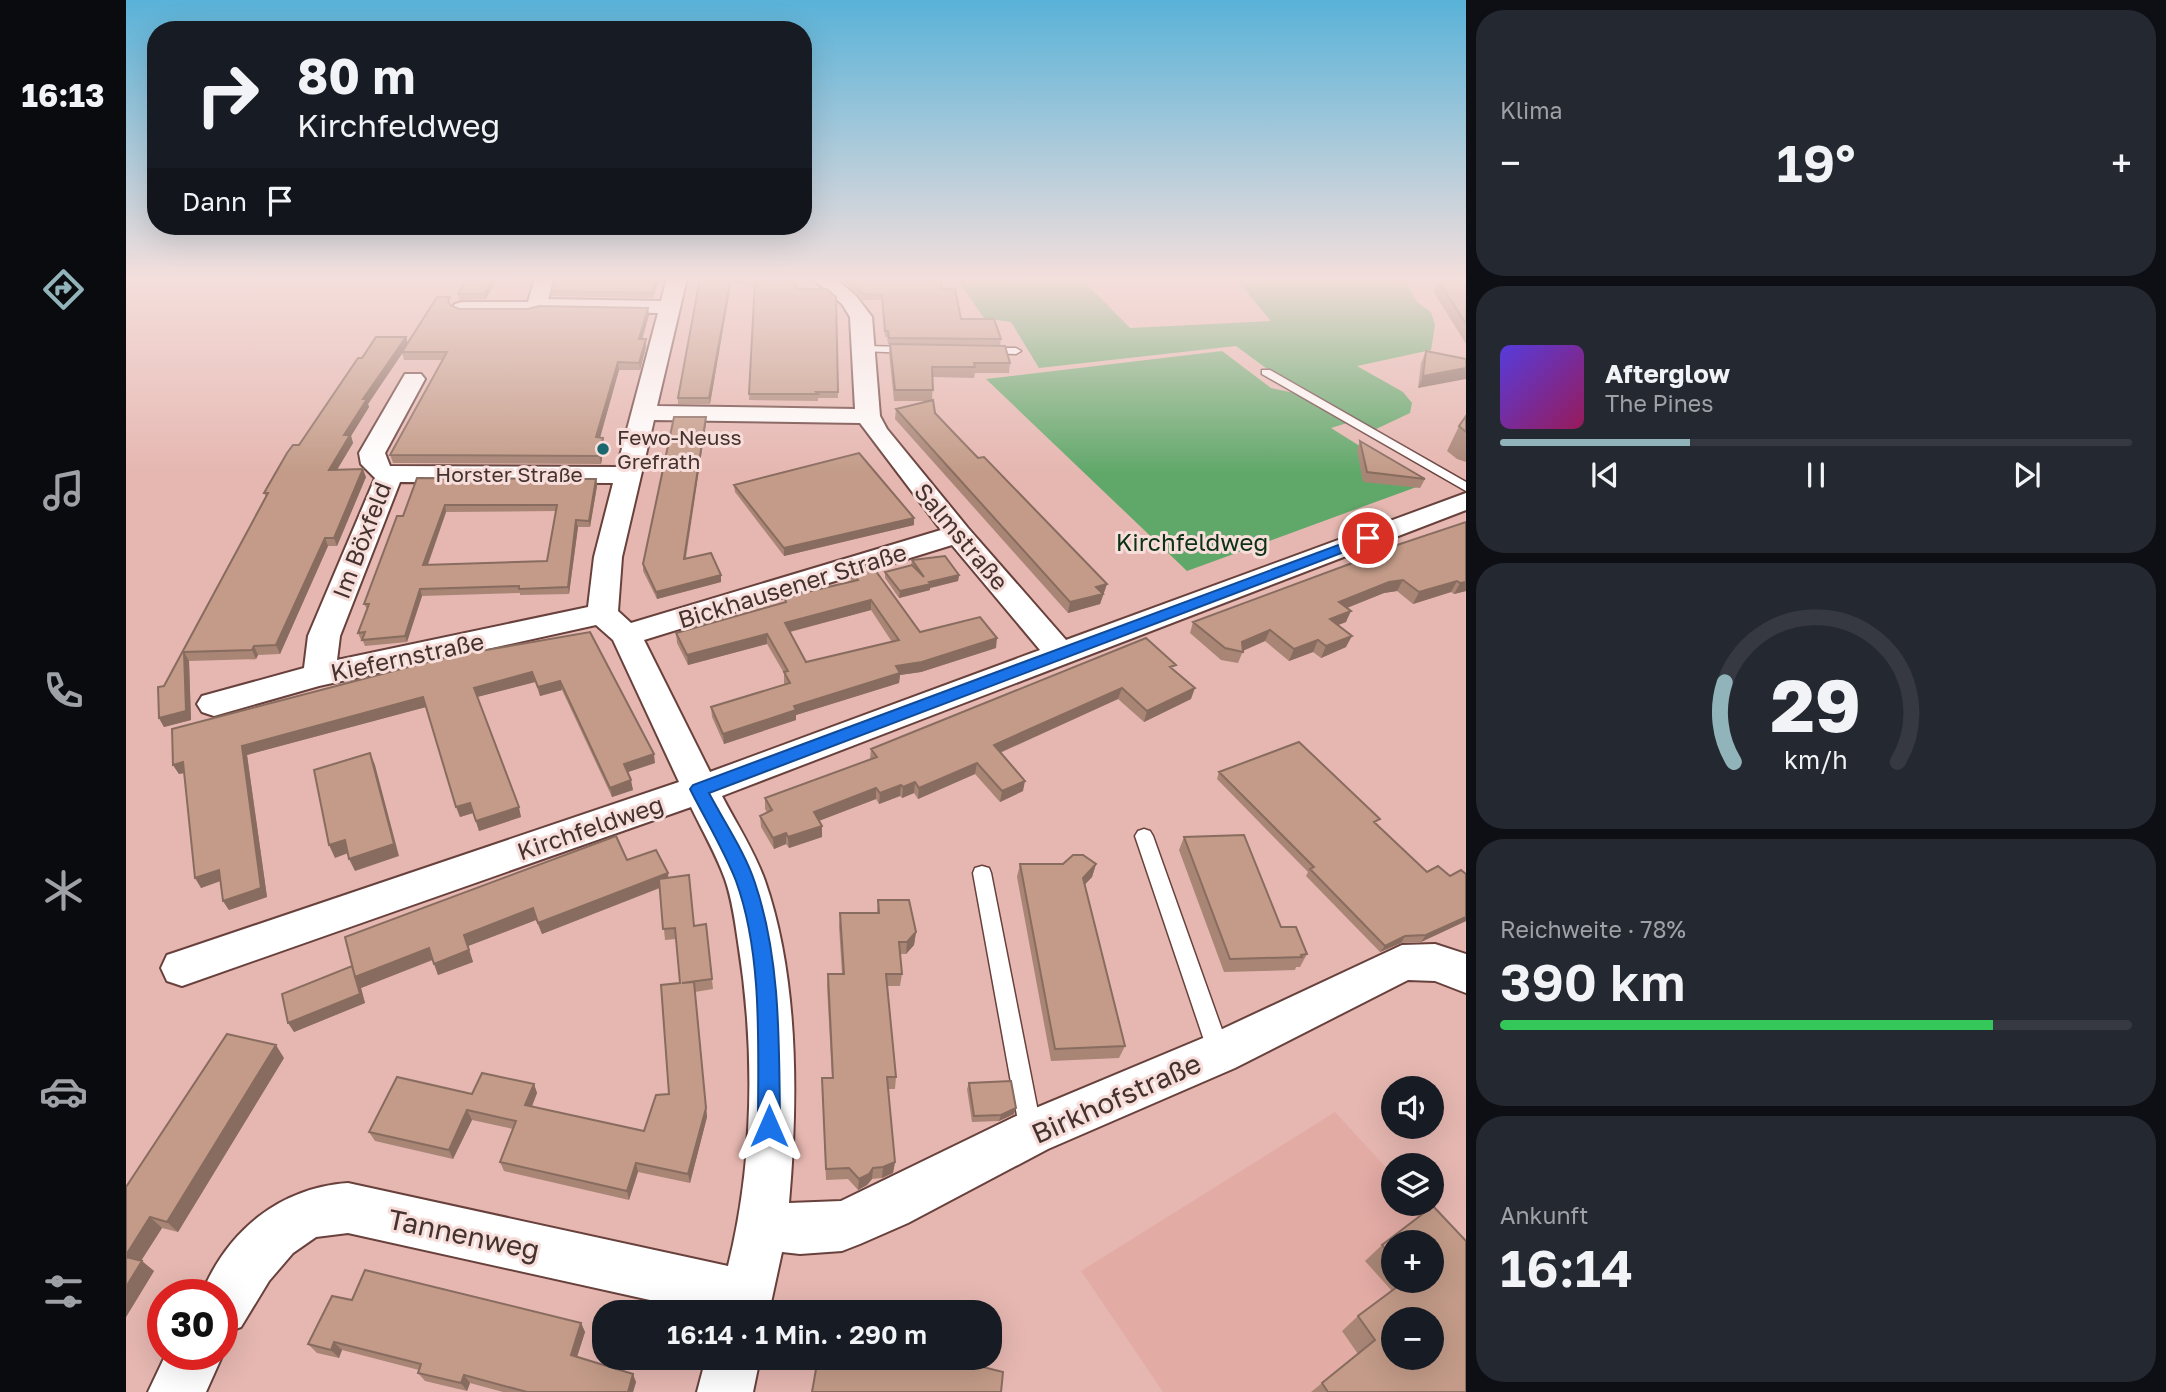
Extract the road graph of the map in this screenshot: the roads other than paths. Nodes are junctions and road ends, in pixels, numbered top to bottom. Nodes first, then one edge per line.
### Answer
1 (663, 343) edge
2 (863, 343) edge
3 (864, 349) junction
4 (927, 350) edge
5 (979, 351) edge
6 (1016, 351) dead end
7 (1266, 372) dead end
8 (413, 379) dead end
9 (646, 413) junction
10 (868, 416) junction
11 (390, 474) junction
12 (628, 475) junction
13 (1466, 487) edge
14 (1466, 502) edge
15 (958, 534) junction
16 (602, 614) junction
17 (626, 635) junction
18 (1060, 653) junction
19 (319, 675) junction
20 (214, 704) dead end
21 (699, 789) junction
22 (1144, 836) dead end
23 (982, 873) dead end
24 (182, 968) dead end
25 (1466, 974) edge
26 (1219, 1053) junction
27 (1031, 1133) junction
28 (761, 1225) junction
29 (238, 1283) edge
30 (728, 1300) edge
31 (746, 1300) edge
32 (188, 1370) edge
33 (730, 1370) edge
34 (176, 1392) edge
35 (725, 1392) edge

1 - 9 street
2 - 3 street, Salmstraße
3 - 4 lane
3 - 10 street, Salmstraße
5 - 6 lane
7 - 13 lane
8 - 11 street, Im Böxfeld
9 - 10 street
9 - 12 street
10 - 15 street, Salmstraße
11 - 12 street, Horster Straße
11 - 19 street, Im Böxfeld
12 - 16 street
14 - 18 street, Kirchfeldweg
15 - 17 street, Bickhausener Straße
15 - 18 street, Salmstraße
16 - 17 street
16 - 19 street, Kiefernstraße
17 - 21 street
18 - 21 street, Kirchfeldweg
19 - 20 street, Kiefernstraße
21 - 24 street, Kirchfeldweg
21 - 28 street
22 - 26 lane
23 - 27 lane
25 - 26 street, Birkhofstraße
26 - 27 street, Birkhofstraße
27 - 28 street, Birkhofstraße
28 - 31 street
29 - 30 street, Tannenweg
32 - 34 street
33 - 35 street

